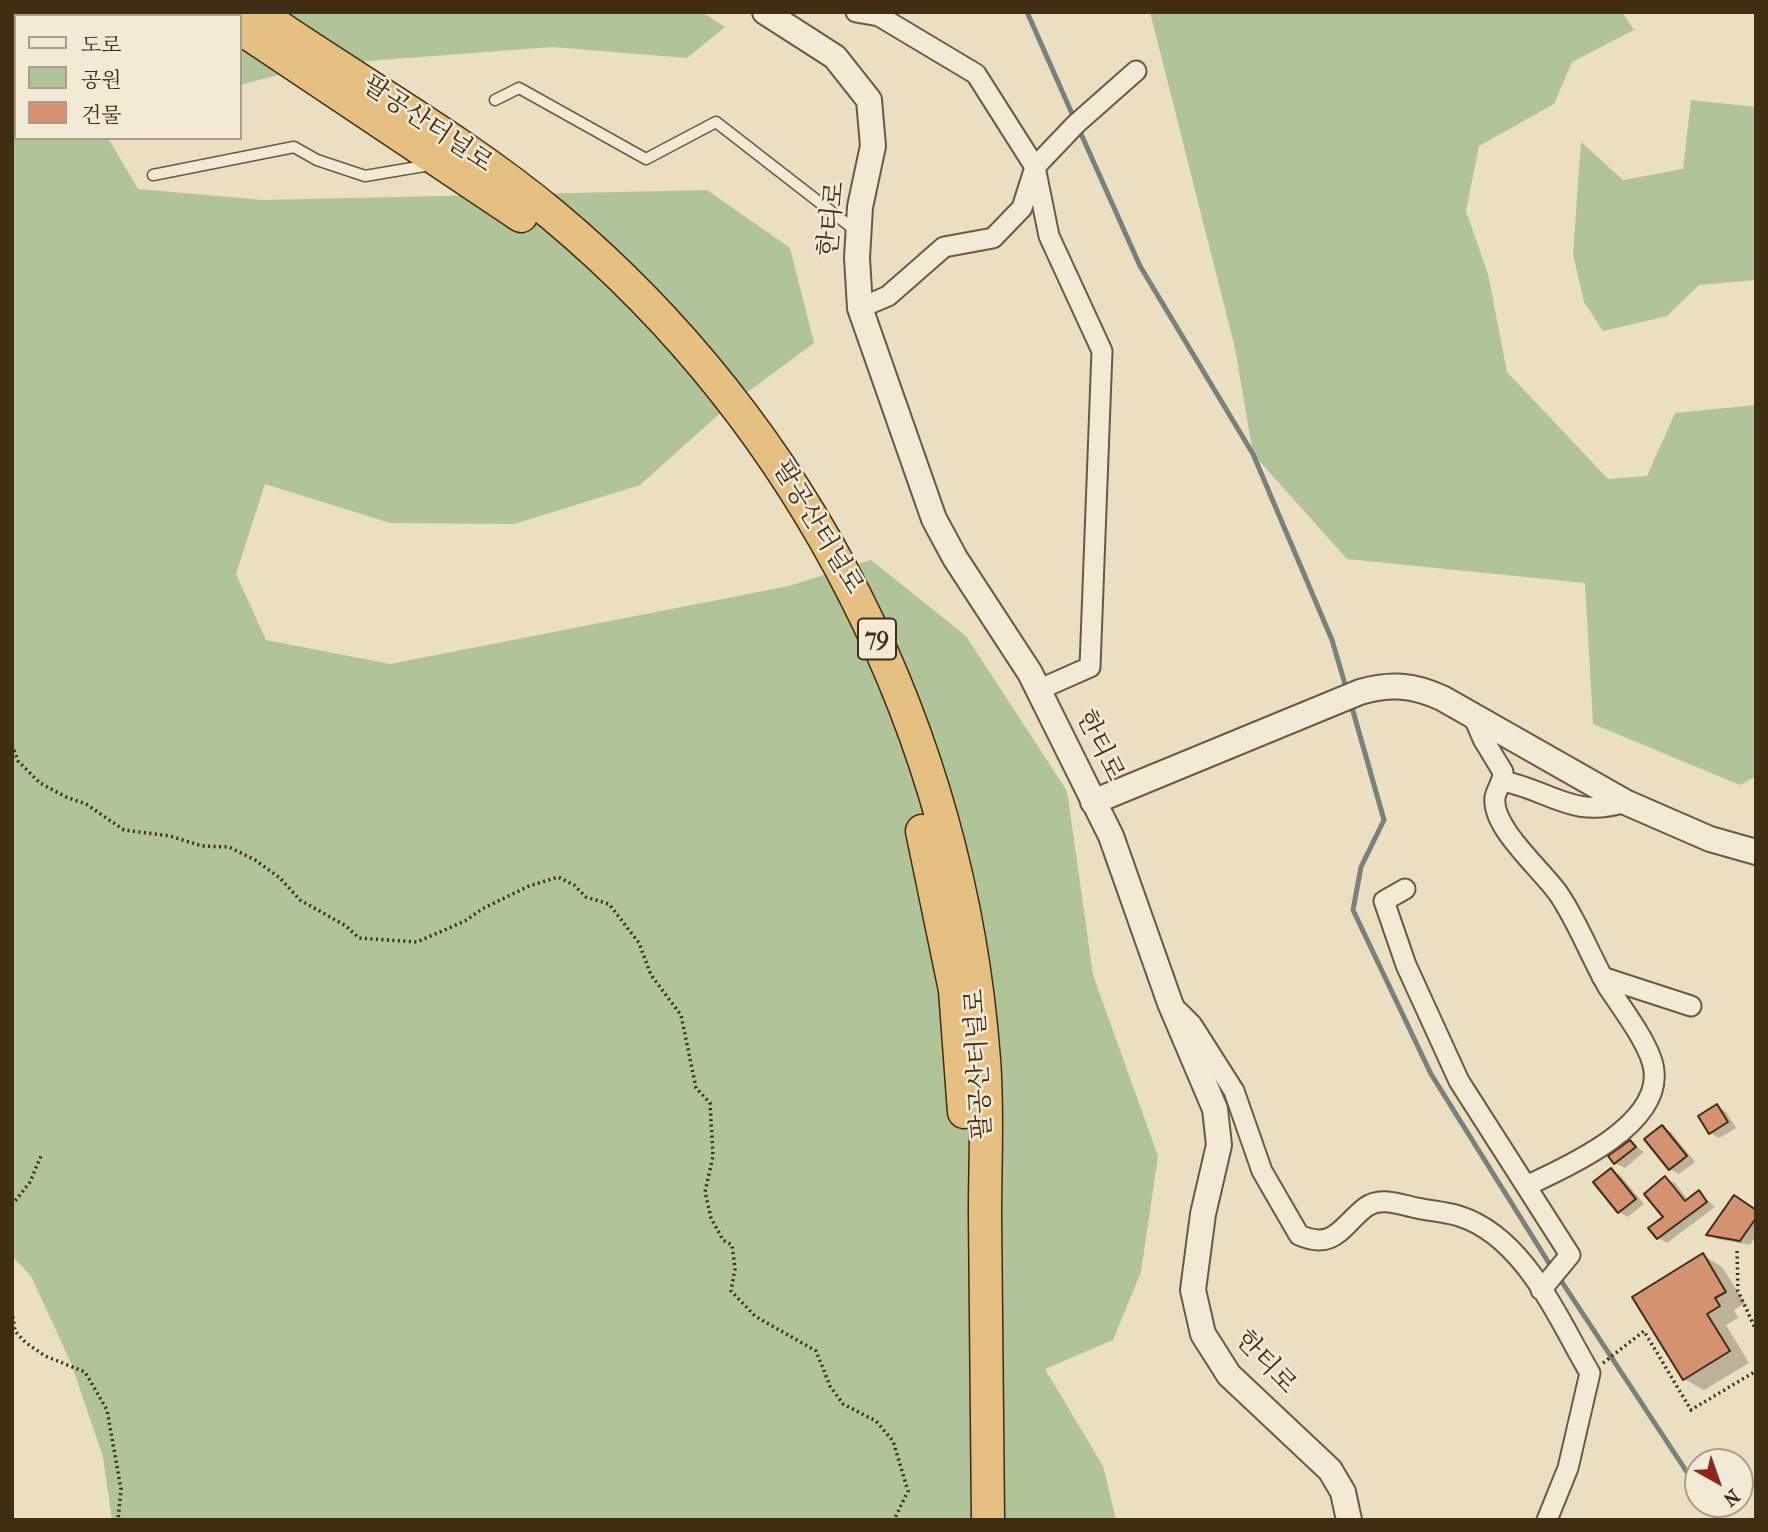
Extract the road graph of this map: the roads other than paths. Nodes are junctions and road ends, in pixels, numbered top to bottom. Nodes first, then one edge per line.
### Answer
1 (257, 12) edge
2 (765, 12) edge
3 (856, 12) edge
4 (242, 29) edge
5 (1136, 71) dead end
6 (495, 100) dead end
7 (441, 163) dead end
8 (1035, 167) junction
9 (153, 175) dead end
10 (858, 232) junction
11 (860, 308) junction
12 (1038, 690) junction
13 (1473, 716) junction
14 (1503, 781) junction
15 (1093, 802) junction
16 (1625, 802) junction
17 (1756, 852) edge
18 (1405, 889) dead end
19 (1602, 977) junction
20 (1170, 1003) junction
21 (1691, 1006) dead end
22 (1526, 1186) junction
23 (1541, 1290) junction
24 (972, 1520) edge
25 (988, 1520) edge
26 (1349, 1520) edge
27 (1548, 1520) edge

1 - 25 highway, 팔공산터널로 / 79
2 - 10 street, 한티로
3 - 8 street
4 - 24 highway, 팔공산터널로 / 79
5 - 8 street
6 - 10 lane
7 - 9 lane
8 - 11 street
8 - 12 street
10 - 11 street, 한티로
11 - 12 street, 한티로
12 - 15 street, 한티로
13 - 14 street
13 - 15 street
13 - 16 street
14 - 16 street
14 - 19 street
15 - 20 street, 한티로
16 - 17 street
18 - 22 street
19 - 21 street
19 - 22 street
20 - 23 street
20 - 26 street, 한티로
22 - 23 street
23 - 27 street

